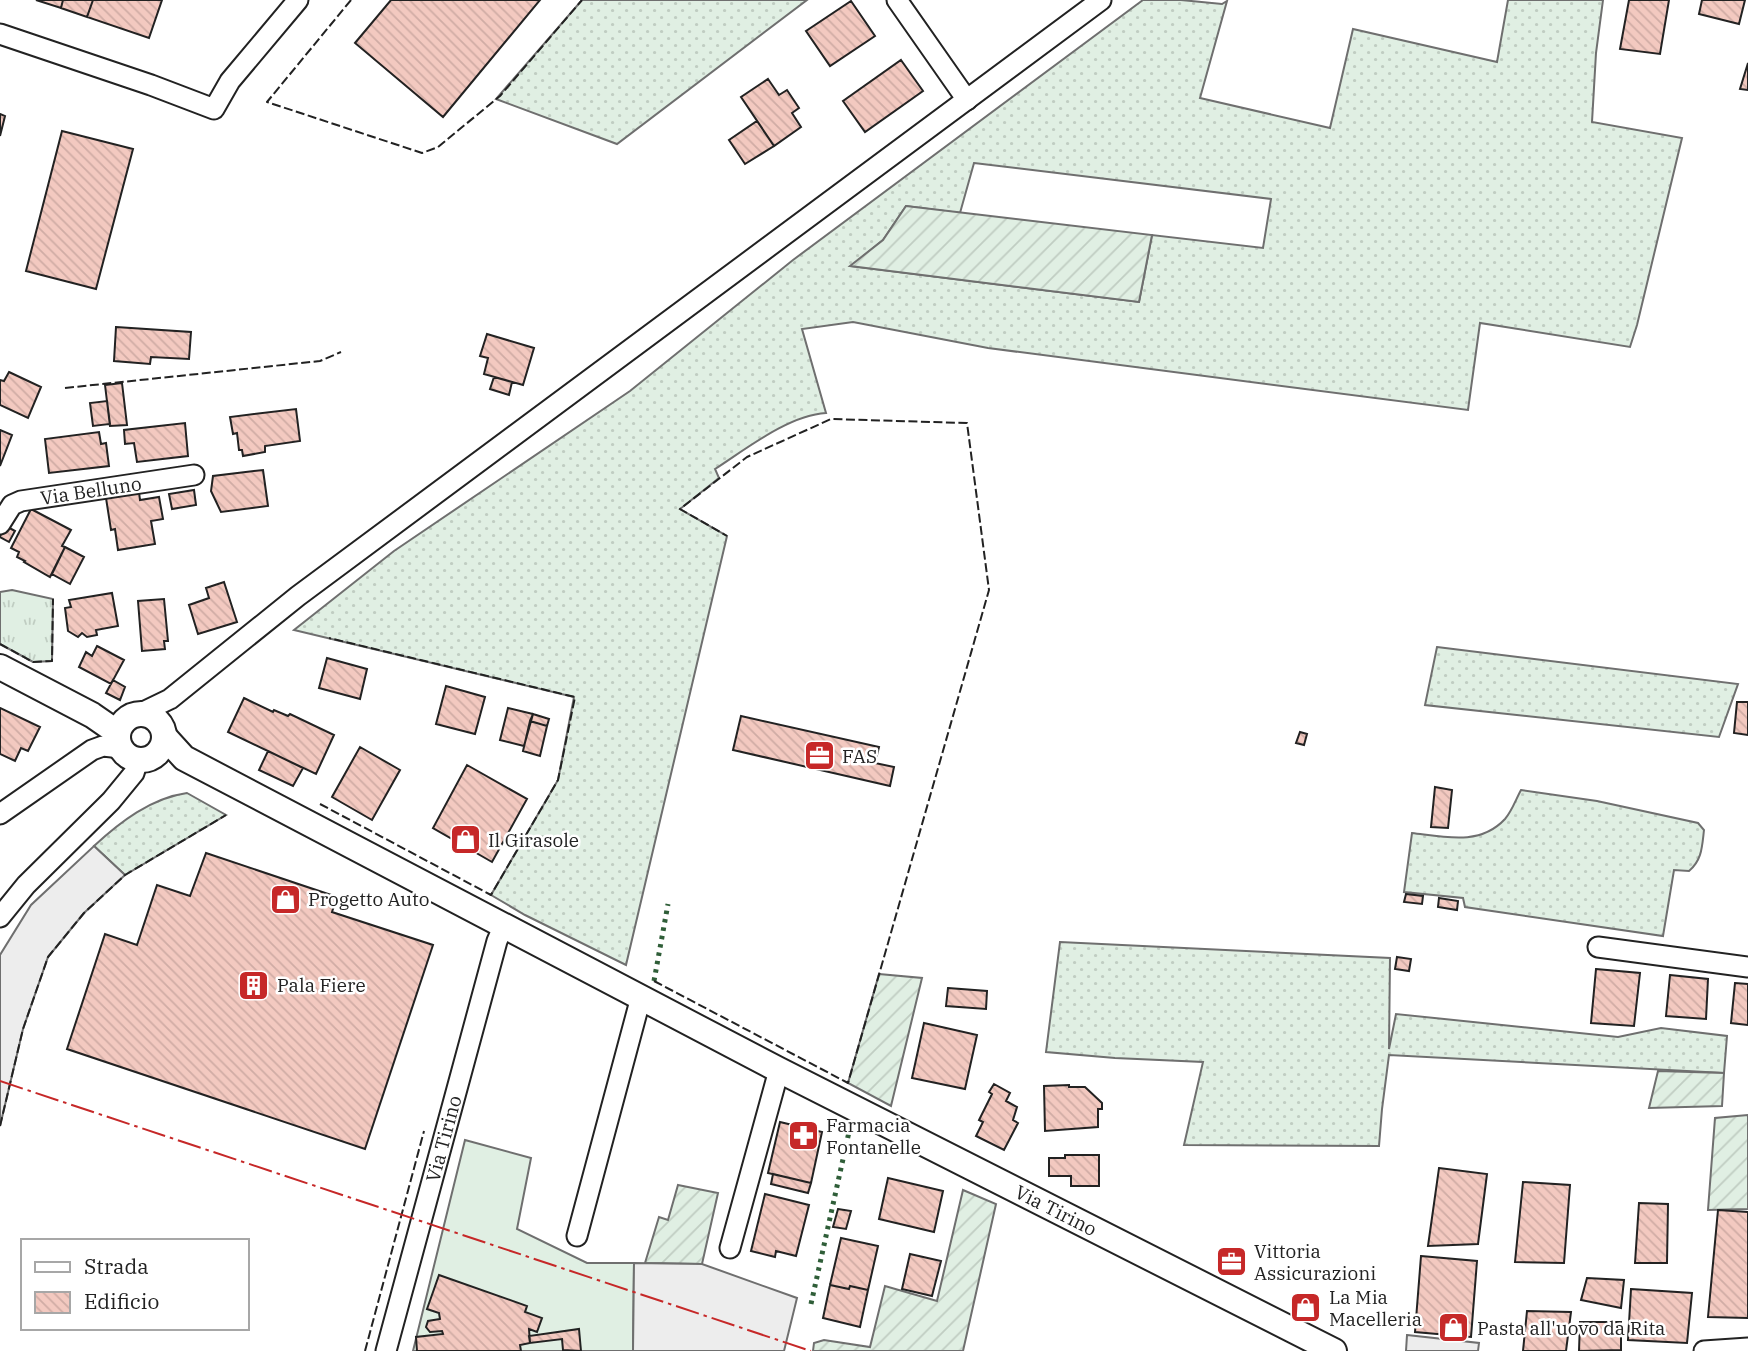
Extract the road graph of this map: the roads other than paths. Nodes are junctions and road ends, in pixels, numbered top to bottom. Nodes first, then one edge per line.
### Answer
1 (298, 0) edge
2 (897, 0) edge
3 (1101, 0) edge
4 (0, 34) edge
5 (967, 100) junction
6 (194, 475) dead end
7 (0, 524) edge
8 (0, 667) edge
9 (142, 736) junction
10 (0, 814) edge
11 (0, 918) edge
12 (504, 925) junction
13 (1598, 947) dead end
14 (1748, 967) edge
15 (641, 997) junction
16 (779, 1070) junction
17 (577, 1236) dead end
18 (730, 1248) dead end
19 (1748, 1348) edge
20 (386, 1351) edge
21 (1334, 1351) edge
22 (1704, 1351) edge

1 - 4 street
2 - 5 street
3 - 5 street
5 - 9 street
6 - 7 street, Via Belluno
8 - 9 street, Via Tirino
9 - 10 street
9 - 11 street
9 - 12 street, Via Tirino
12 - 15 street, Via Tirino
12 - 20 street, Via Tirino
13 - 14 street
15 - 16 street, Via Tirino
15 - 17 street
16 - 18 street
16 - 21 street, Via Tirino
19 - 22 street

